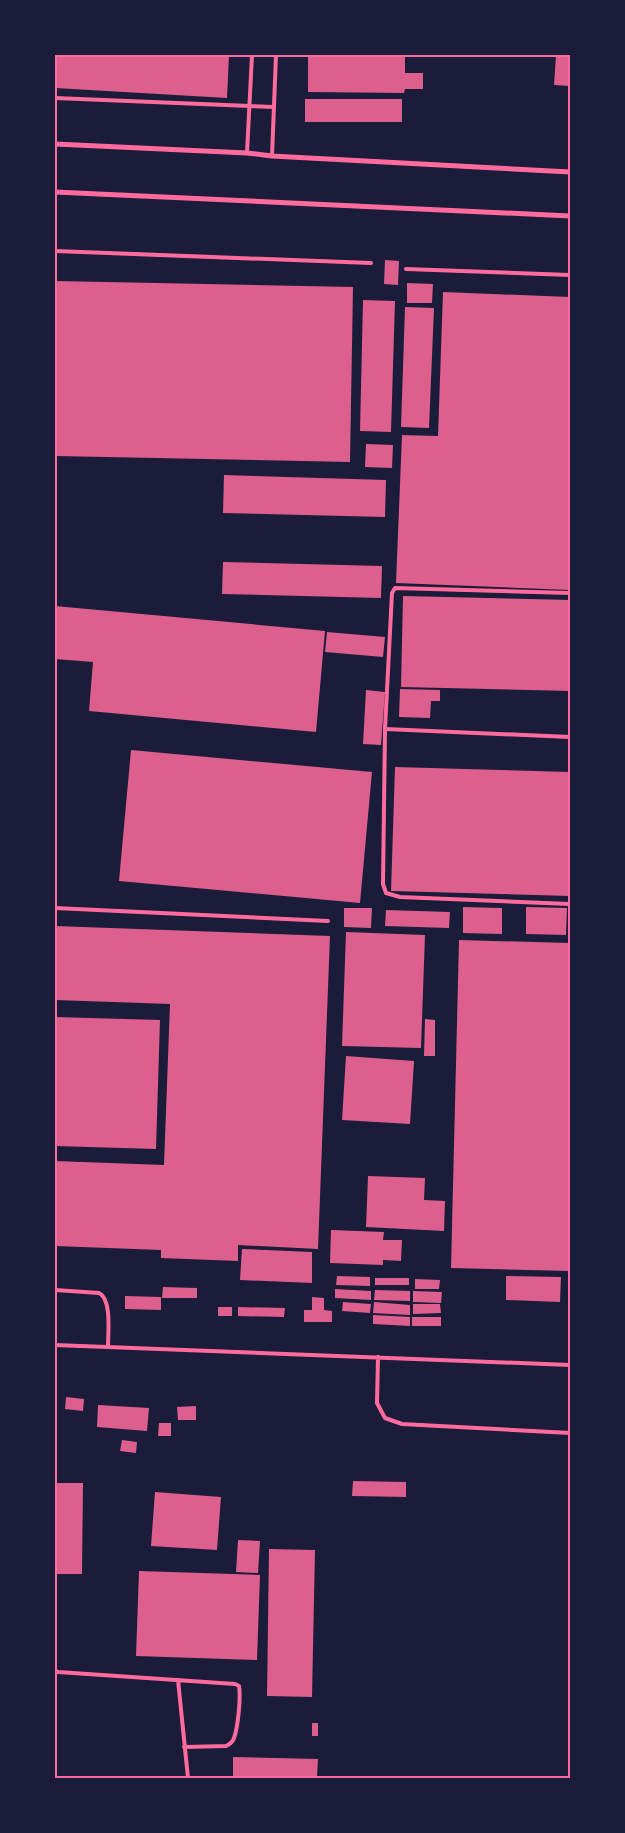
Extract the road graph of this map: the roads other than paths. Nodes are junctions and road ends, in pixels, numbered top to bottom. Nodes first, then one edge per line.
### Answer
1 (252, 55) edge
2 (276, 55) edge
3 (55, 98) edge
4 (250, 107) junction
5 (274, 107) junction
6 (55, 144) edge
7 (247, 153) junction
8 (272, 156) junction
9 (570, 172) edge
10 (55, 192) edge
11 (570, 216) edge
12 (55, 251) edge
13 (370, 263) dead end
14 (406, 269) dead end
15 (570, 275) edge
16 (570, 593) edge
17 (385, 729) junction
18 (570, 737) edge
19 (570, 904) edge
20 (55, 908) edge
21 (328, 921) dead end
22 (55, 1290) edge
23 (55, 1345) edge
24 (108, 1347) junction
25 (378, 1357) junction
26 (570, 1365) edge
27 (570, 1432) edge
28 (55, 1671) edge
29 (178, 1680) junction
30 (184, 1747) junction
31 (188, 1778) edge

1 - 4 lane
2 - 5 lane
3 - 4 lane
4 - 5 lane
4 - 7 lane
5 - 8 lane
6 - 7 street
7 - 8 street
8 - 9 street
10 - 11 street
12 - 13 lane
14 - 15 lane
16 - 17 lane
17 - 18 lane
17 - 19 lane
20 - 21 lane
22 - 24 lane
23 - 24 lane
24 - 25 lane
25 - 26 lane
25 - 27 lane
28 - 29 lane
29 - 30 lane
29 - 30 lane
30 - 31 lane

